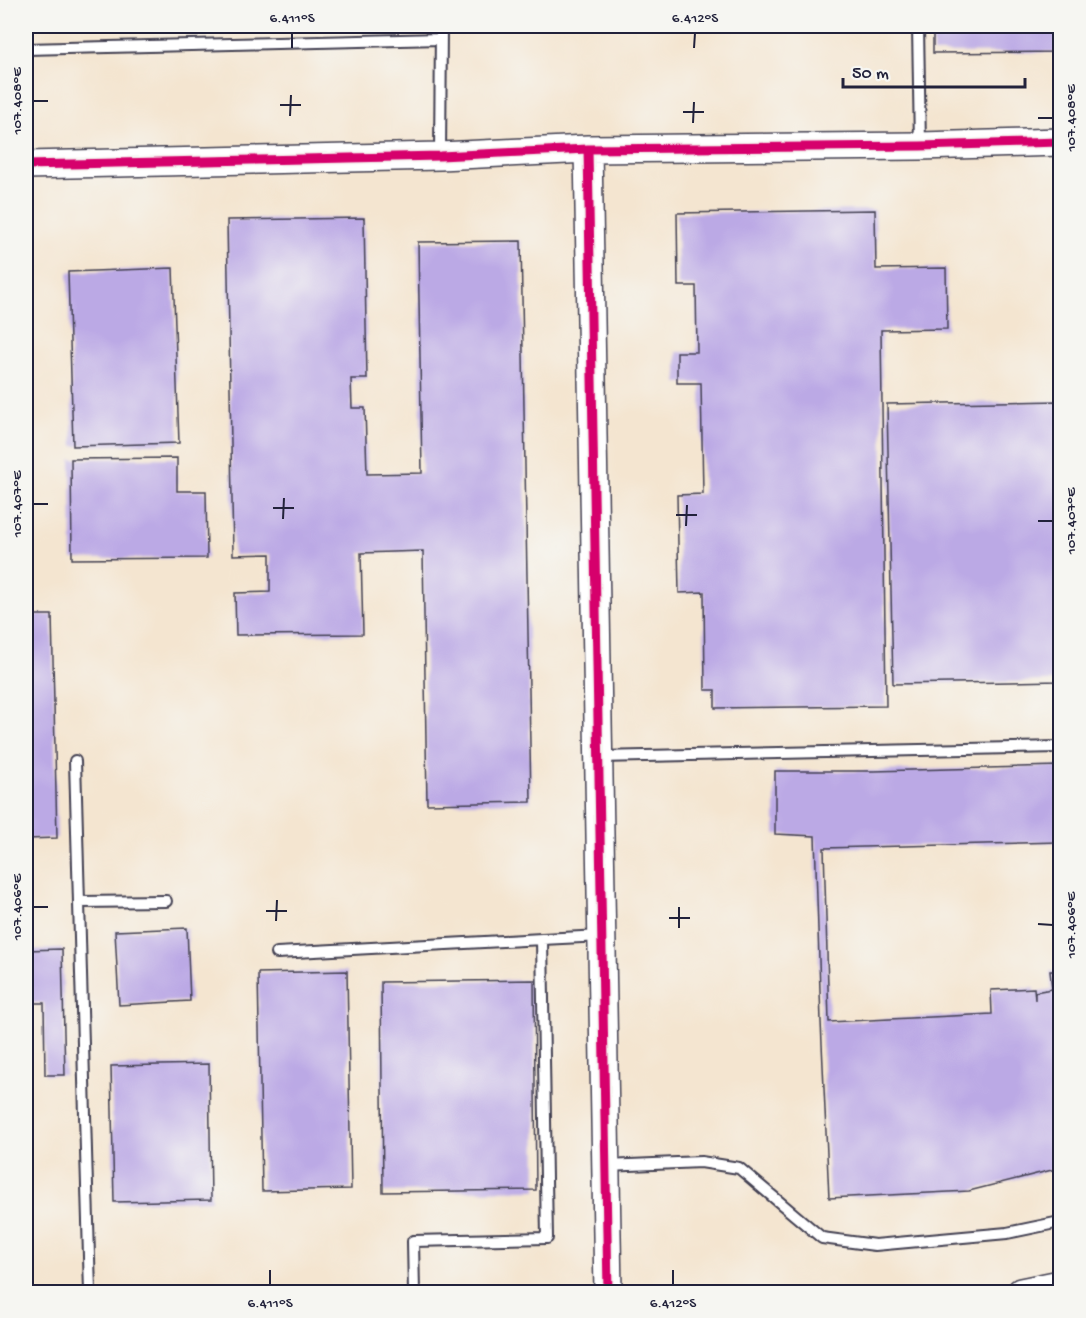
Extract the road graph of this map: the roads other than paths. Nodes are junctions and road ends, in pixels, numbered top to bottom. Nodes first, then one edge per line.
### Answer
1 (441, 26) edge
2 (918, 26) edge
3 (441, 39) junction
4 (26, 49) edge
5 (1060, 142) edge
6 (920, 146) junction
7 (588, 149) junction
8 (440, 156) junction
9 (26, 165) edge
10 (1060, 747) edge
11 (599, 757) junction
12 (75, 761) dead end
13 (166, 901) dead end
14 (79, 902) junction
15 (602, 936) junction
16 (542, 939) junction
17 (277, 953) dead end
18 (606, 1166) junction
19 (1060, 1222) edge
20 (1060, 1284) edge
21 (90, 1293) edge
22 (414, 1293) edge
23 (608, 1293) edge
24 (1021, 1293) edge

1 - 3 lane
2 - 6 lane
3 - 4 lane
3 - 8 lane
5 - 6 street
6 - 7 street
7 - 8 street
7 - 11 street
8 - 9 street
10 - 11 lane
11 - 15 street
12 - 14 lane
13 - 14 lane
14 - 21 lane
15 - 16 lane
15 - 18 street
16 - 17 lane
16 - 22 lane
18 - 19 lane
18 - 23 street
20 - 24 street

